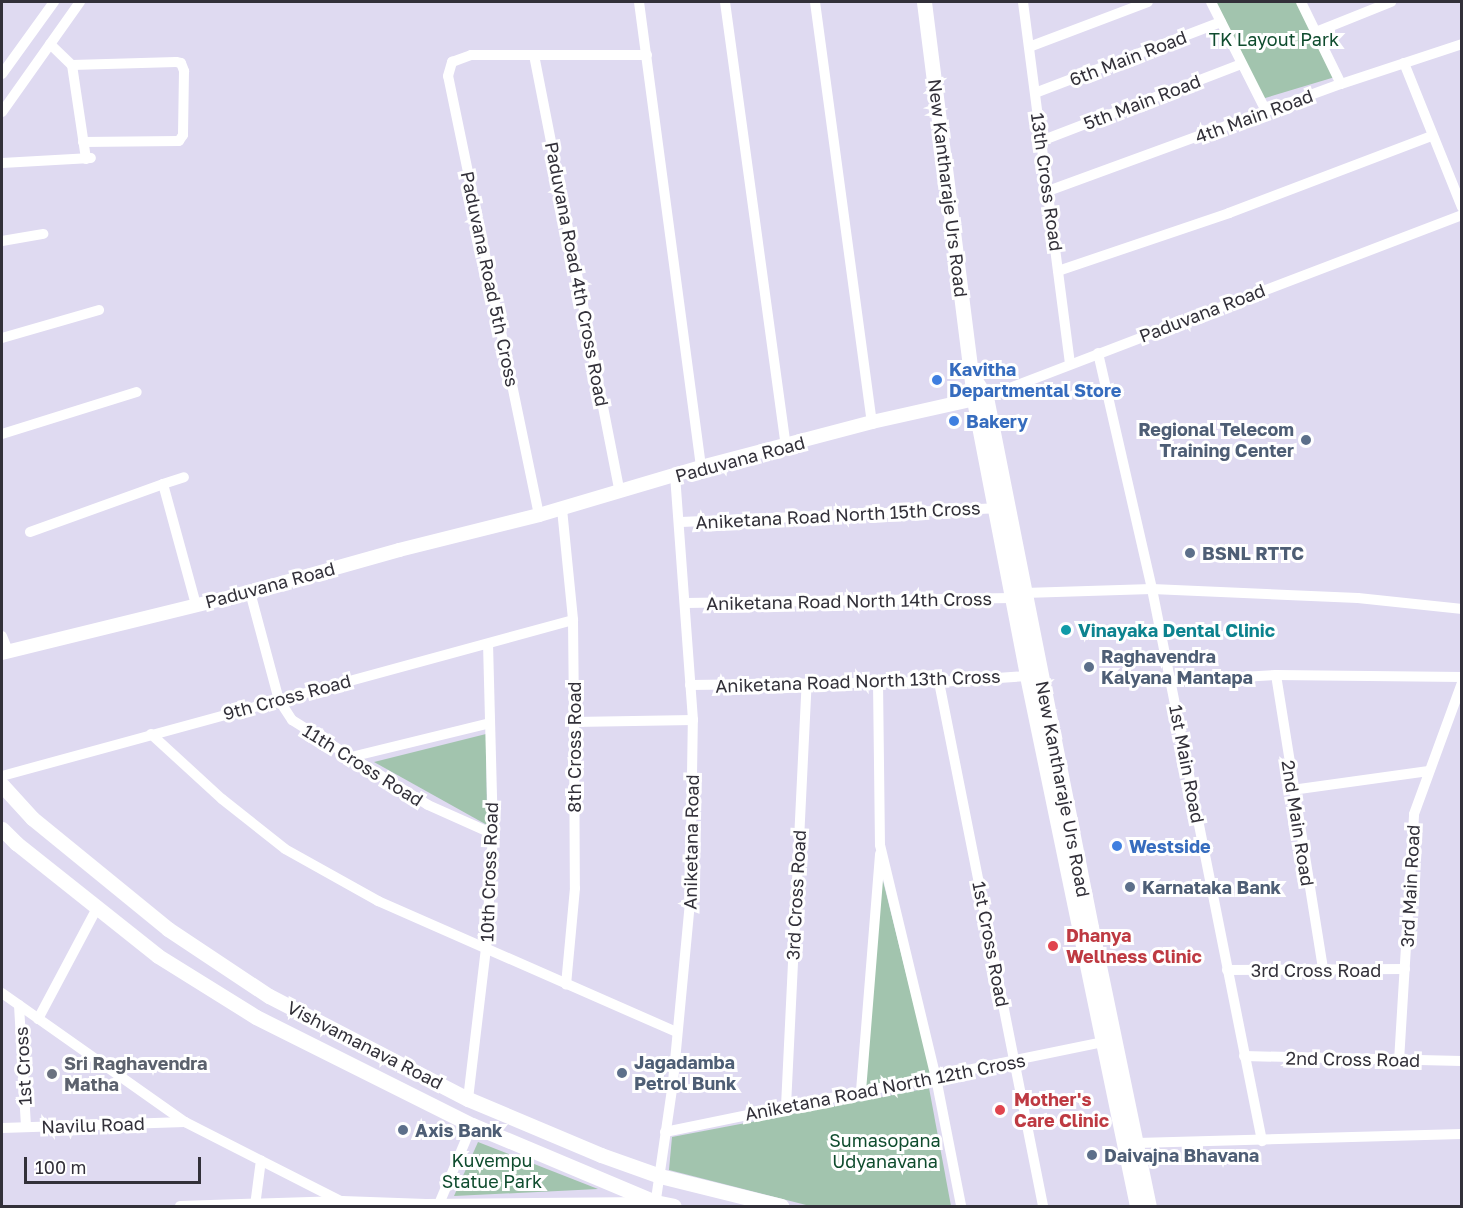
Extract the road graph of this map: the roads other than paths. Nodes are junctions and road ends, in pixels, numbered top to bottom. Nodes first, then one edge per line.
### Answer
1 (54, 2) edge
2 (80, 2) edge
3 (639, 2) edge
4 (725, 2) edge
5 (815, 2) edge
6 (924, 2) edge
7 (1023, 2) edge
8 (1148, 2) edge
9 (1210, 2) edge
10 (1300, 2) edge
11 (1391, 2) edge
12 (1221, 22) junction
13 (1316, 32) junction
14 (50, 44) junction
15 (1461, 44) edge
16 (1029, 46) junction
17 (534, 55) junction
18 (647, 55) junction
19 (1404, 63) junction
20 (1242, 64) junction
21 (72, 65) junction
22 (2, 74) edge
23 (1341, 84) junction
24 (1035, 93) junction
25 (1266, 111) junction
26 (2, 112) edge
27 (1432, 136) junction
28 (1041, 141) junction
29 (83, 142) junction
30 (2, 163) edge
31 (1048, 192) junction
32 (1461, 207) edge
33 (1461, 215) edge
34 (43, 234) dead end
35 (2, 241) edge
36 (1058, 271) junction
37 (99, 310) dead end
38 (2, 338) edge
39 (1098, 353) junction
40 (1070, 363) junction
41 (138, 393) dead end
42 (980, 398) junction
43 (872, 422) junction
44 (2, 434) edge
45 (786, 446) junction
46 (702, 467) junction
47 (675, 476) junction
48 (184, 477) dead end
49 (163, 484) junction
50 (620, 492) junction
51 (996, 508) junction
52 (561, 509) junction
53 (539, 515) junction
54 (681, 522) junction
55 (30, 532) dead end
56 (1152, 589) junction
57 (250, 592) junction
58 (1018, 596) junction
59 (686, 603) junction
60 (196, 605) junction
61 (1461, 609) edge
62 (573, 620) junction
63 (2, 636) edge
64 (488, 644) junction
65 (4, 652) edge
66 (1276, 675) junction
67 (1027, 676) junction
68 (1461, 677) edge
69 (939, 681) junction
70 (1171, 681) junction
71 (878, 682) junction
72 (1461, 683) edge
73 (807, 684) junction
74 (690, 685) junction
75 (279, 700) junction
76 (693, 720) junction
77 (574, 722) junction
78 (490, 723) junction
79 (151, 734) junction
80 (351, 757) junction
81 (1430, 771) junction
82 (2, 776) edge
83 (2, 785) edge
84 (1292, 790) junction
85 (2, 829) edge
86 (493, 834) junction
87 (880, 845) junction
88 (97, 908) junction
89 (486, 949) junction
90 (1405, 969) junction
91 (1227, 970) junction
92 (1323, 970) junction
93 (566, 985) junction
94 (2, 993) edge
95 (19, 1005) junction
96 (39, 1019) junction
97 (676, 1032) junction
98 (1104, 1042) junction
99 (1245, 1056) junction
100 (1399, 1061) junction
101 (1461, 1061) edge
102 (1014, 1062) junction
103 (936, 1078) junction
104 (861, 1091) junction
105 (468, 1098) junction
106 (786, 1106) junction
107 (186, 1122) junction
108 (472, 1125) junction
109 (26, 1127) junction
110 (2, 1128) edge
111 (665, 1131) junction
112 (1461, 1134) edge
113 (1262, 1141) junction
114 (1137, 1143) junction
115 (261, 1160) junction
116 (660, 1176) junction
117 (342, 1204) edge
118 (439, 1204) junction
119 (655, 1204) edge
120 (255, 1205) edge
121 (426, 1205) edge
122 (180, 1206) edge
123 (674, 1206) edge
124 (781, 1206) edge
125 (961, 1206) edge
126 (1043, 1206) edge
127 (1137, 1206) edge
128 (1149, 1206) edge

1 - 22 street
2 - 14 street
3 - 18 street
4 - 45 street
5 - 43 street
6 - 42 main road, New Kantharaje Urs Road
7 - 16 street, 13th Cross Road
8 - 16 street
9 - 12 street
10 - 13 street
11 - 13 street
12 - 20 street
12 - 24 street, 6th Main Road
13 - 23 street
14 - 21 street
14 - 26 street
15 - 19 street, 4th Main Road
16 - 24 street, 13th Cross Road
17 - 18 street
17 - 50 street, Paduvana Road 4th Cross Road
17 - 53 street, Paduvana Road 5th Cross
18 - 46 street
19 - 23 street, 4th Main Road
19 - 27 street
20 - 25 street
20 - 28 street, 5th Main Road
21 - 29 street
21 - 29 street
23 - 25 street, 4th Main Road
24 - 28 street, 13th Cross Road
25 - 31 street, 4th Main Road
27 - 32 street
27 - 36 street
28 - 31 street, 13th Cross Road
29 - 30 street
31 - 36 street, 13th Cross Road
33 - 39 street, Paduvana Road
34 - 35 street
36 - 40 street, 13th Cross Road
37 - 38 street
39 - 40 street, Paduvana Road
39 - 56 street, 1st Main Road
40 - 42 street, Paduvana Road
41 - 44 street
42 - 43 street, Paduvana Road
42 - 51 main road, New Kantharaje Urs Road
42 - 58 main road, New Kantharaje Urs Road
43 - 45 street, Paduvana Road
45 - 46 street, Paduvana Road
46 - 47 street, Paduvana Road
47 - 50 street, Paduvana Road
47 - 54 street, Aniketana Road
48 - 49 street
49 - 55 street
49 - 60 street
50 - 52 street, Paduvana Road
51 - 54 street, Aniketana Road North 15th Cross
51 - 58 main road, New Kantharaje Urs Road
52 - 53 street, Paduvana Road
52 - 62 street, 8th Cross Road
53 - 57 street, Paduvana Road
54 - 59 street, Aniketana Road
56 - 58 street, Aniketana Road North 14th Cross
56 - 61 street, Aniketana Road North 14th Cross
56 - 70 street, 1st Main Road
57 - 60 street, Paduvana Road
57 - 75 street, 11th Cross Road
58 - 59 street, Aniketana Road North 14th Cross
58 - 67 main road, New Kantharaje Urs Road
58 - 114 main road, New Kantharaje Urs Road
59 - 74 street, Aniketana Road
60 - 65 street, Paduvana Road
62 - 64 street, 9th Cross Road
62 - 77 street, 8th Cross Road
63 - 65 street
64 - 75 street, 9th Cross Road
64 - 78 street, 10th Cross Road
66 - 68 street
66 - 70 street
66 - 84 street, 2nd Main Road
67 - 69 street, Aniketana Road North 13th Cross
67 - 98 main road, New Kantharaje Urs Road
69 - 71 street, Aniketana Road North 13th Cross
69 - 102 street, 1st Cross Road
70 - 91 street, 1st Main Road
71 - 73 street, Aniketana Road North 13th Cross
71 - 87 street
72 - 81 street, 3rd Main Road
73 - 74 street, Aniketana Road North 13th Cross
73 - 106 street, 3rd Cross Road
74 - 76 street, Aniketana Road
75 - 79 street, 9th Cross Road
75 - 80 street, 11th Cross Road
76 - 77 street
76 - 97 street, Aniketana Road
77 - 93 street, 8th Cross Road
78 - 80 street
78 - 86 street, 10th Cross Road
79 - 82 street, 9th Cross Road
79 - 89 street
80 - 86 street, 11th Cross Road
81 - 84 street
81 - 90 street, 3rd Main Road
83 - 105 main road, Vishvamanava Road
84 - 92 street, 2nd Main Road
85 - 88 main road, Vishvamanava Road
86 - 89 street, 10th Cross Road
87 - 103 street
87 - 104 street
88 - 96 street
88 - 108 main road, Vishvamanava Road
89 - 93 street
89 - 105 street, 10th Cross Road
90 - 92 street, 3rd Cross Road
90 - 100 street, 3rd Main Road
91 - 92 street, 3rd Cross Road
91 - 99 street, 1st Main Road
93 - 97 street
94 - 95 street
95 - 96 street
95 - 109 street, 1st Cross
96 - 107 street
97 - 111 street, Aniketana Road
98 - 102 street, Aniketana Road North 12th Cross
98 - 127 main road, New Kantharaje Urs Road
99 - 100 street, 2nd Cross Road
99 - 113 street, 1st Main Road
100 - 101 street, 2nd Cross Road
102 - 103 street, Aniketana Road North 12th Cross
102 - 126 street, 1st Cross Road
103 - 104 street, Aniketana Road North 12th Cross
103 - 125 street
104 - 106 street, Aniketana Road North 12th Cross
105 - 116 main road, Vishvamanava Road
106 - 111 street, Aniketana Road North 12th Cross
107 - 109 street, Navilu Road
107 - 115 street
108 - 118 street
108 - 119 main road, Vishvamanava Road
109 - 110 street, Navilu Road
111 - 116 street, Aniketana Road
112 - 113 street
113 - 114 street
114 - 128 main road, New Kantharaje Urs Road
115 - 117 street
115 - 120 street
116 - 119 street, Aniketana Road
116 - 124 main road, Vishvamanava Road
117 - 120 street
117 - 121 street
118 - 119 street
118 - 121 street
119 - 123 main road, Vishvamanava Road
120 - 122 street

